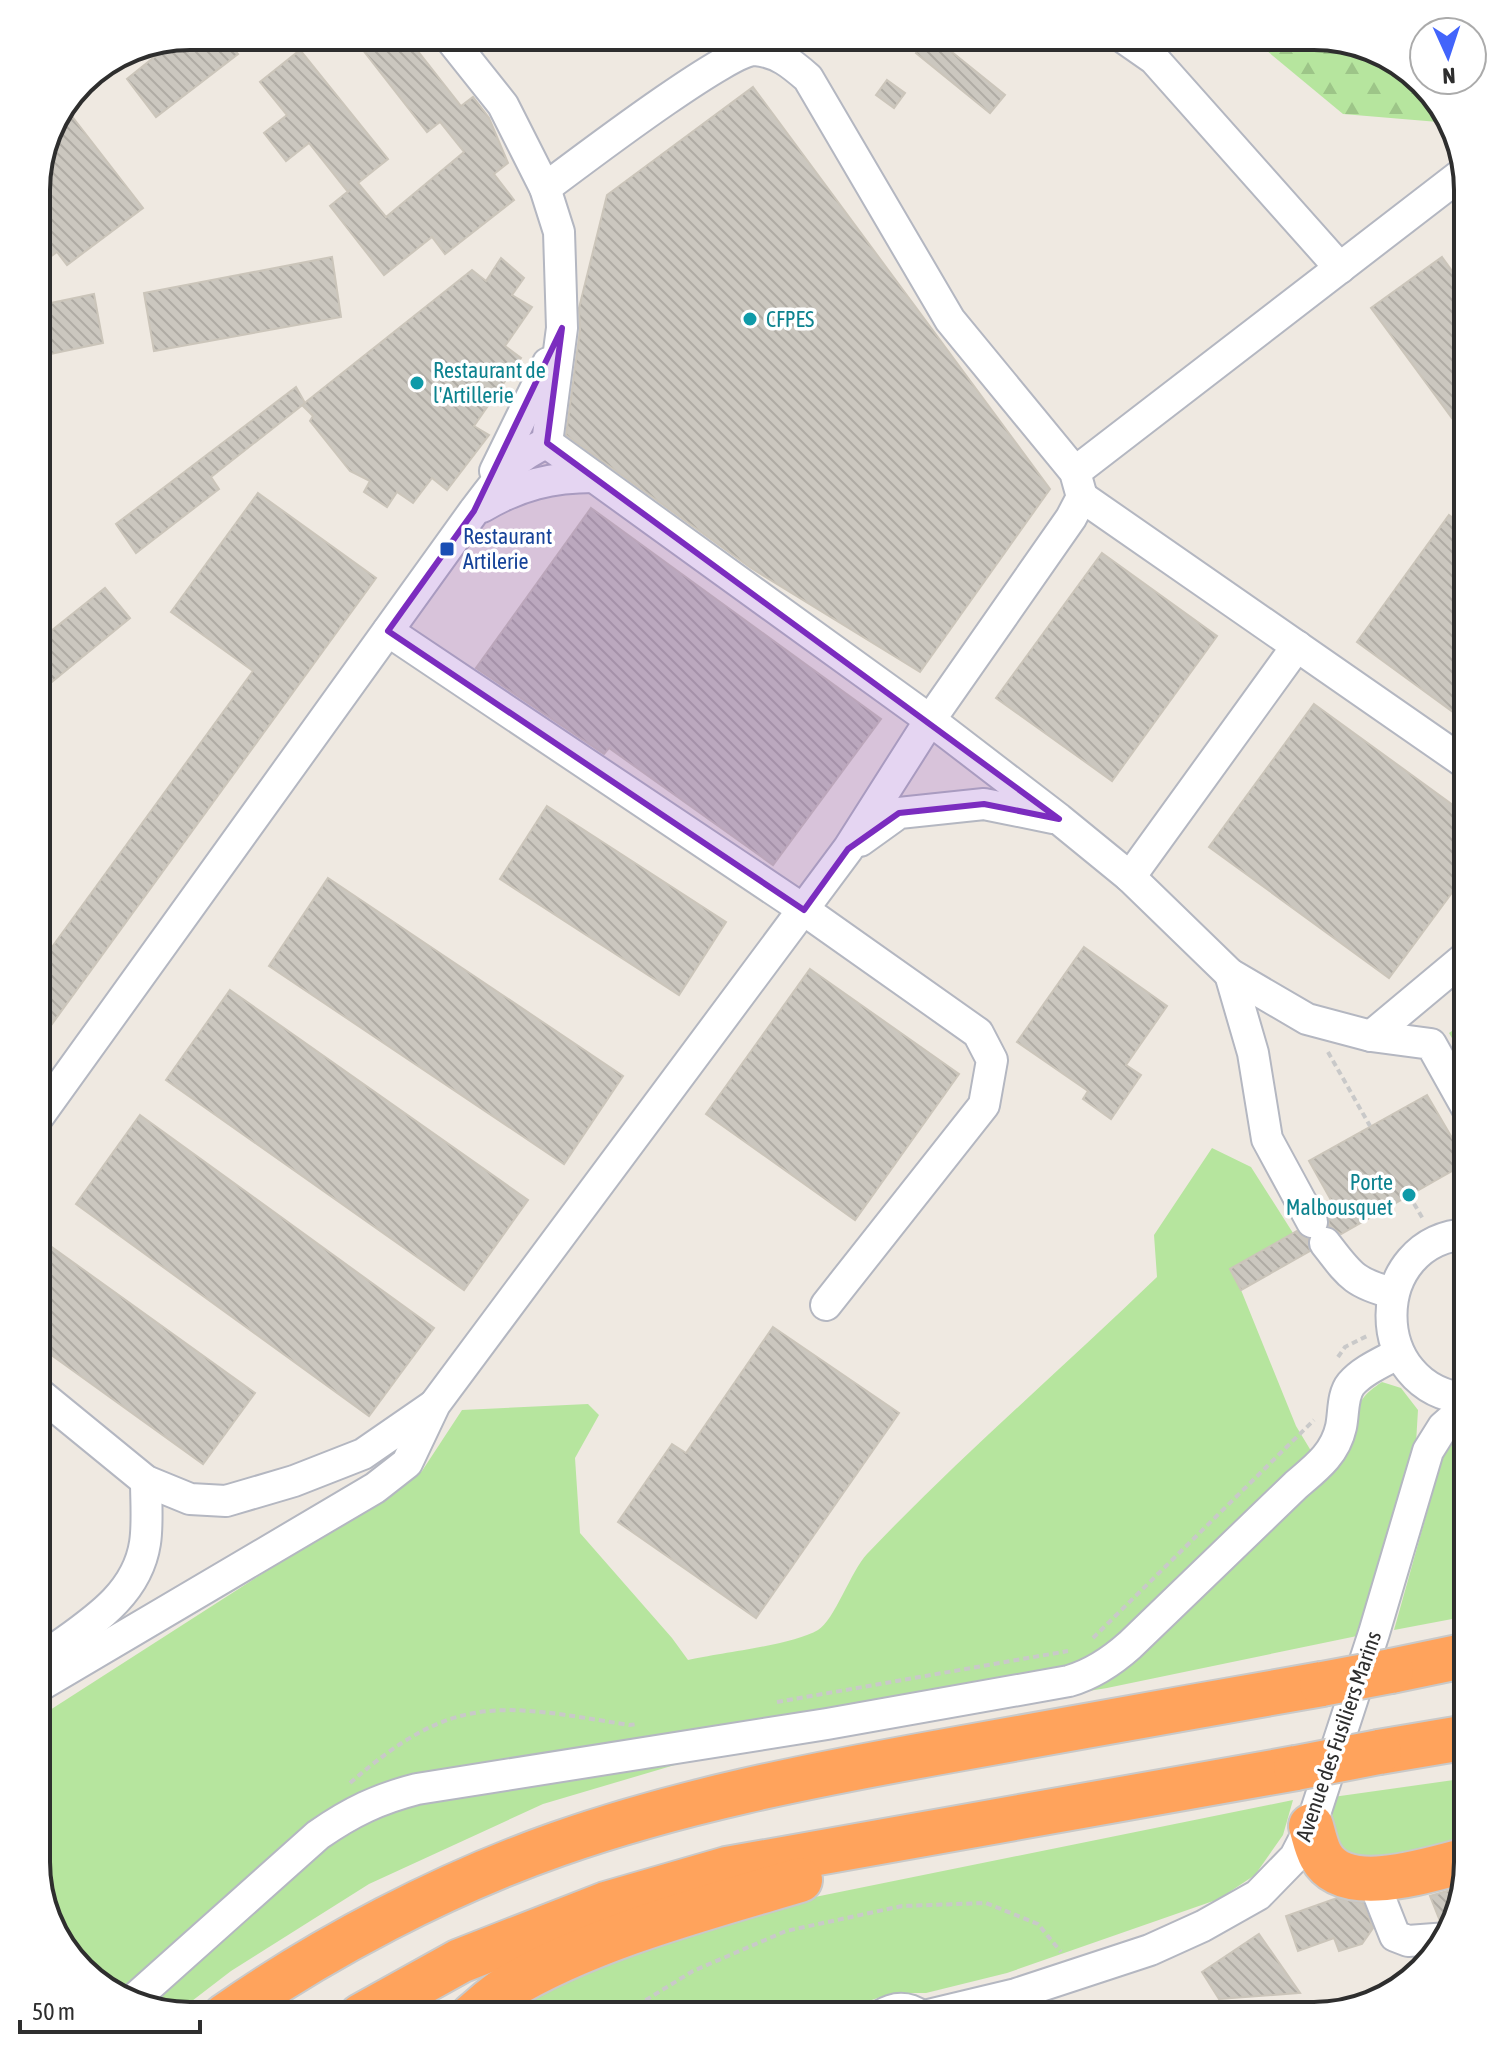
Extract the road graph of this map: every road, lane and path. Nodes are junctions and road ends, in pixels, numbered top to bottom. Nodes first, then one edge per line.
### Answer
1 (459, 50) edge
2 (750, 50) edge
3 (790, 50) edge
4 (1141, 50) edge
5 (1454, 182) edge
6 (545, 188) junction
7 (1340, 268) junction
8 (562, 328) junction
9 (547, 443) junction
10 (594, 477) junction
11 (1078, 485) junction
12 (474, 511) junction
13 (388, 631) junction
14 (1297, 646) junction
15 (930, 720) junction
16 (1454, 755) edge
17 (1059, 819) junction
18 (848, 849) junction
19 (1130, 877) junction
20 (804, 910) junction
21 (1454, 967) edge
22 (1230, 974) junction
23 (1371, 1036) junction
24 (1328, 1052) dead end
25 (1454, 1085) edge
26 (50, 1101) edge
27 (1370, 1126) dead end
28 (1454, 1235) edge
29 (1393, 1293) junction
30 (826, 1305) dead end
31 (1399, 1353) junction
32 (1420, 1380) junction
33 (1454, 1395) edge
34 (50, 1402) edge
35 (435, 1404) junction
36 (1319, 1414) dead end
37 (1454, 1417) edge
38 (1428, 1451) junction
39 (146, 1481) junction
40 (1088, 1642) dead end
41 (1075, 1650) dead end
42 (50, 1653) edge
43 (1454, 1658) edge
44 (50, 1680) edge
45 (772, 1703) dead end
46 (640, 1724) dead end
47 (1454, 1741) edge
48 (349, 1783) dead end
49 (1021, 1815) junction
50 (1311, 1826) junction
51 (1454, 1863) edge
52 (1381, 1879) junction
53 (1430, 1939) edge
54 (1071, 1976) junction
55 (141, 1993) edge
56 (247, 2002) edge
57 (386, 2002) edge
58 (489, 2002) edge
59 (643, 2002) edge
60 (1023, 2002) edge

1 - 6 street
2 - 6 street
3 - 11 street
4 - 7 street
5 - 7 street
6 - 8 street
7 - 11 street
8 - 9 street
8 - 12 street
9 - 10 street
9 - 12 street
10 - 12 street
10 - 15 street
11 - 14 street
11 - 15 street
12 - 13 street
13 - 20 street
13 - 26 street
14 - 16 street
14 - 19 street
15 - 17 street
15 - 18 street
17 - 18 street
17 - 19 street
18 - 20 street
19 - 22 street
20 - 30 street
20 - 35 street
21 - 23 street
22 - 23 street
22 - 29 street
23 - 25 street
24 - 27 path
28 - 29 street
29 - 31 street
31 - 32 street
31 - 55 street
32 - 33 street
32 - 38 street, Avenue des Fusiliers Marins
34 - 39 street
35 - 39 street
35 - 44 street
36 - 40 path
37 - 38 street, Avenue des Fusiliers Marins
38 - 50 street, Avenue des Fusiliers Marins
39 - 42 street
41 - 45 path
43 - 56 highway, bridge
46 - 48 path
47 - 49 highway, bridge
49 - 57 highway
49 - 58 highway
50 - 52 highway
50 - 54 street, Avenue des Fusiliers Marins
51 - 52 highway
52 - 53 street
54 - 59 path
54 - 60 street, Avenue des Fusiliers Marins

